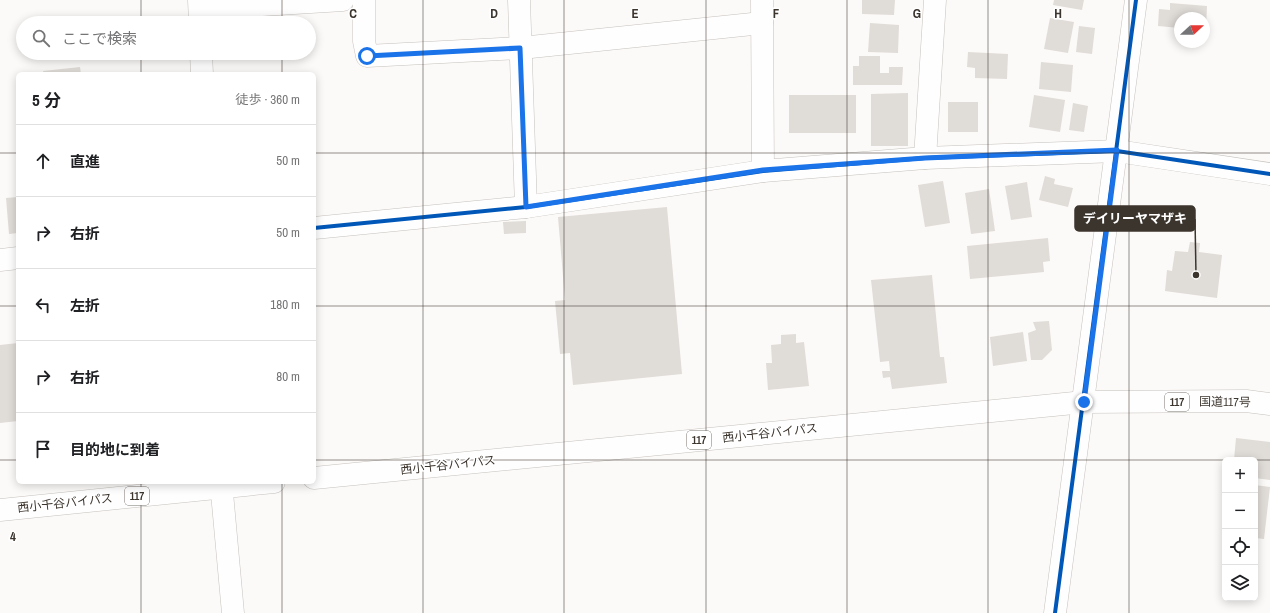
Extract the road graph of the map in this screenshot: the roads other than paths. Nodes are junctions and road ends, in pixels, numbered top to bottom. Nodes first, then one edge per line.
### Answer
1 (343, 0) edge
2 (364, 0) edge
3 (519, 0) edge
4 (762, 0) edge
5 (935, 0) edge
6 (1136, 0) edge
7 (200, 11) edge
8 (762, 23) junction
9 (520, 48) junction
10 (201, 60) edge
11 (202, 72) edge
12 (1117, 150) junction
13 (925, 158) junction
14 (763, 170) junction
15 (1270, 174) edge
16 (526, 207) junction
17 (316, 228) edge
18 (16, 258) edge
19 (0, 260) edge
20 (1084, 402) junction
21 (1270, 404) edge
22 (316, 478) edge
23 (239, 484) edge
24 (222, 485) edge
25 (0, 510) edge
26 (234, 613) edge
27 (1055, 613) edge

1 - 7 main road
2 - 9 main road
3 - 9 main road
4 - 8 main road
5 - 13 main road
6 - 12 main road
8 - 9 main road
8 - 14 main road
9 - 16 main road
10 - 11 main road
12 - 13 main road
12 - 15 main road
12 - 20 main road
13 - 14 main road
14 - 16 main road
16 - 17 main road
18 - 19 main road
20 - 21 main road, 国道117号 / 117
20 - 22 main road, 西小千谷バイパス / 117
20 - 27 main road
23 - 24 main road, 西小千谷バイパス / 117
24 - 25 main road, 西小千谷バイパス / 117
24 - 26 main road

